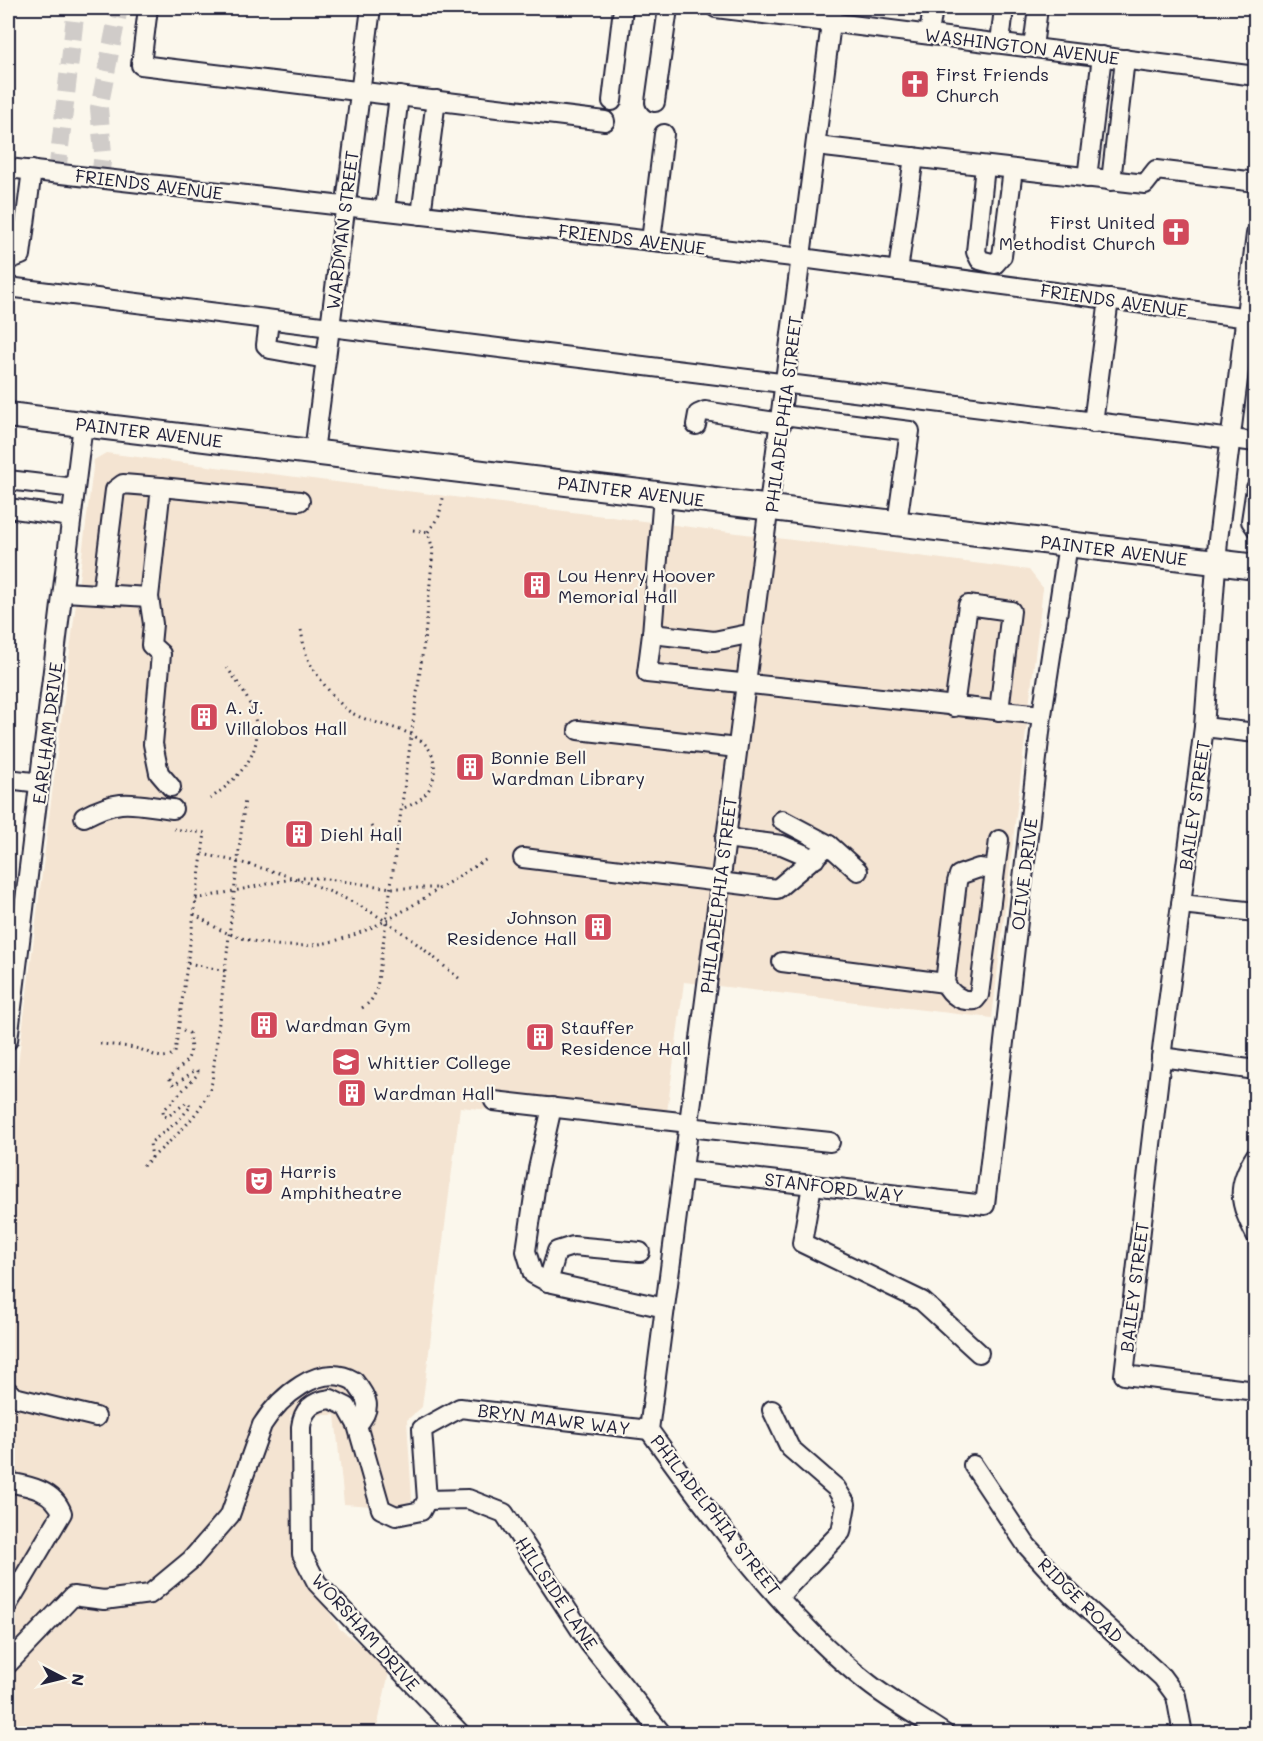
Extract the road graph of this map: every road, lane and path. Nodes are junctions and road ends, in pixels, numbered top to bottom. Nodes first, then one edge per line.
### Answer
1 (148, 8) edge
2 (371, 8) edge
3 (623, 8) edge
4 (668, 8) edge
5 (716, 8) edge
6 (933, 8) edge
7 (1004, 8) edge
8 (1038, 8) edge
9 (832, 14) edge
10 (929, 34) junction
11 (1000, 43) junction
12 (1033, 47) junction
13 (1102, 56) junction
14 (1125, 59) junction
15 (1256, 76) edge
16 (360, 91) junction
17 (399, 96) junction
18 (436, 100) junction
19 (612, 101) dead end
20 (656, 102) dead end
21 (605, 121) dead end
22 (664, 134) dead end
23 (816, 146) junction
24 (914, 157) junction
25 (985, 166) junction
26 (8, 168) edge
27 (1012, 169) junction
28 (32, 170) junction
29 (1087, 178) junction
30 (1111, 181) junction
31 (1256, 182) edge
32 (345, 206) junction
33 (385, 210) junction
34 (421, 215) junction
35 (1256, 234) edge
36 (651, 241) junction
37 (802, 258) junction
38 (8, 260) edge
39 (898, 271) junction
40 (8, 287) edge
41 (1109, 299) junction
42 (1250, 318) edge
43 (269, 321) junction
44 (330, 328) junction
45 (326, 359) junction
46 (786, 386) junction
47 (8, 415) edge
48 (782, 419) junction
49 (1093, 423) junction
50 (83, 424) junction
51 (696, 425) dead end
52 (1230, 439) junction
53 (1256, 442) edge
54 (314, 452) junction
55 (8, 480) edge
56 (161, 487) junction
57 (75, 488) junction
58 (1256, 488) edge
59 (444, 494) dead end
60 (663, 495) junction
61 (300, 501) dead end
62 (8, 508) edge
63 (771, 508) junction
64 (71, 517) junction
65 (897, 523) junction
66 (1256, 528) edge
67 (413, 530) dead end
68 (428, 532) junction
69 (1068, 544) junction
70 (1218, 562) junction
71 (1256, 567) edge
72 (64, 592) junction
73 (102, 594) junction
74 (149, 597) junction
75 (301, 630) dead end
76 (753, 633) junction
77 (652, 634) junction
78 (227, 668) dead end
79 (745, 686) junction
80 (954, 707) junction
81 (999, 711) junction
82 (1042, 715) junction
83 (1204, 727) junction
84 (578, 730) dead end
85 (410, 733) junction
86 (1256, 734) edge
87 (737, 748) junction
88 (8, 779) edge
89 (40, 783) junction
90 (171, 787) dead end
91 (210, 799) dead end
92 (245, 799) dead end
93 (173, 809) dead end
94 (401, 809) junction
95 (84, 817) dead end
96 (782, 820) dead end
97 (371, 826) dead end
98 (399, 828) junction
99 (174, 829) dead end
100 (725, 838) junction
101 (999, 840) dead end
102 (829, 845) junction
103 (202, 854) junction
104 (523, 858) dead end
105 (487, 859) dead end
106 (815, 859) junction
107 (238, 861) junction
108 (995, 870) junction
109 (858, 871) dead end
110 (294, 879) junction
111 (720, 883) junction
112 (391, 888) junction
113 (438, 888) junction
114 (235, 889) junction
115 (196, 899) junction
116 (1181, 904) junction
117 (1256, 912) edge
118 (194, 915) junction
119 (387, 922) junction
120 (230, 934) junction
121 (782, 962) dead end
122 (188, 963) junction
123 (225, 971) junction
124 (460, 979) dead end
125 (945, 982) junction
126 (979, 995) junction
127 (362, 1008) dead end
128 (1008, 1011) junction
129 (180, 1030) junction
130 (8, 1040) edge
131 (100, 1044) dead end
132 (1161, 1057) junction
133 (1256, 1070) edge
134 (494, 1101) dead end
135 (552, 1107) junction
136 (688, 1125) junction
137 (830, 1142) dead end
138 (1256, 1155) edge
139 (152, 1158) junction
140 (143, 1166) dead end
141 (683, 1170) junction
142 (812, 1185) junction
143 (985, 1205) joint
144 (1256, 1235) edge
145 (640, 1252) dead end
146 (548, 1282) junction
147 (665, 1308) junction
148 (979, 1353) dead end
149 (8, 1391) edge
150 (1256, 1391) edge
151 (772, 1410) dead end
152 (96, 1417) dead end
153 (357, 1425) junction
154 (649, 1430) junction
155 (973, 1465) dead end
156 (8, 1482) edge
157 (427, 1500) junction
158 (779, 1596) junction
159 (8, 1604) edge
160 (8, 1664) edge
161 (461, 1734) edge
162 (662, 1734) edge
163 (945, 1734) edge
164 (1183, 1734) edge

1 - 16 street
2 - 16 street, WARDMAN STREET
3 - 19 street
4 - 20 street
5 - 9 street, WASHINGTON AVENUE
6 - 10 street
7 - 11 street
8 - 12 street
9 - 10 street, WASHINGTON AVENUE
9 - 23 street, PHILADELPHIA STREET
10 - 11 street, WASHINGTON AVENUE
11 - 12 street, WASHINGTON AVENUE
12 - 13 street, WASHINGTON AVENUE
13 - 14 street, WASHINGTON AVENUE
13 - 29 street
14 - 15 street, WASHINGTON AVENUE
14 - 30 street
16 - 17 street
16 - 32 street, WARDMAN STREET
17 - 18 street
17 - 33 street
18 - 21 street
18 - 34 street
22 - 36 street
23 - 24 street
23 - 37 street, PHILADELPHIA STREET
24 - 25 street
24 - 39 street
25 - 27 street
25 - 27 street
26 - 28 street, FRIENDS AVENUE
27 - 29 street
28 - 32 street, FRIENDS AVENUE
28 - 38 street
29 - 30 street
30 - 31 street
32 - 33 street, FRIENDS AVENUE
32 - 44 street, WARDMAN STREET
33 - 34 street, FRIENDS AVENUE
34 - 36 street, FRIENDS AVENUE
35 - 42 street, BAILEY STREET
36 - 37 street, FRIENDS AVENUE
37 - 39 street, FRIENDS AVENUE
37 - 46 street, PHILADELPHIA STREET
39 - 41 street, FRIENDS AVENUE
40 - 43 street
41 - 42 street, FRIENDS AVENUE
41 - 49 street
42 - 52 street, BAILEY STREET
43 - 44 street
43 - 45 street
44 - 45 street, WARDMAN STREET
44 - 46 street
45 - 54 street, WARDMAN STREET
46 - 48 street, PHILADELPHIA STREET
46 - 49 street
47 - 50 main road, PAINTER AVENUE
48 - 51 street
48 - 63 street, PHILADELPHIA STREET
48 - 65 street
49 - 52 street
50 - 54 main road, PAINTER AVENUE
50 - 57 street, EARLHAM DRIVE
52 - 53 street
52 - 70 street, BAILEY STREET
54 - 60 main road, PAINTER AVENUE
55 - 57 street
56 - 61 street
56 - 73 street
56 - 74 street
57 - 64 street, EARLHAM DRIVE
58 - 66 street
59 - 68 path
60 - 63 main road, PAINTER AVENUE
60 - 77 street
62 - 64 street
63 - 65 main road, PAINTER AVENUE
63 - 76 street, PHILADELPHIA STREET
64 - 72 street, EARLHAM DRIVE
65 - 69 main road, PAINTER AVENUE
67 - 68 path
68 - 85 path
69 - 70 main road, PAINTER AVENUE
69 - 82 street, OLIVE DRIVE
70 - 71 main road, PAINTER AVENUE
70 - 83 street, BAILEY STREET
72 - 73 street
72 - 89 street, EARLHAM DRIVE
73 - 74 street
74 - 90 street
75 - 85 path
76 - 77 street
76 - 79 street, PHILADELPHIA STREET
77 - 79 street
78 - 91 path
79 - 80 street
79 - 87 street, PHILADELPHIA STREET
80 - 81 street
80 - 81 street
81 - 82 street
82 - 128 street, OLIVE DRIVE
83 - 86 street
83 - 116 street, BAILEY STREET
84 - 87 street
85 - 94 path
85 - 94 path
87 - 100 street, PHILADELPHIA STREET
88 - 89 street
89 - 130 street, EARLHAM DRIVE
92 - 107 path
93 - 95 street
94 - 98 path
96 - 102 street
97 - 98 path
98 - 112 path
99 - 103 path
100 - 106 street
100 - 111 street, PHILADELPHIA STREET
101 - 108 street
102 - 106 street
102 - 109 street
103 - 107 path
103 - 115 path
104 - 111 street
105 - 113 path
106 - 111 street
107 - 110 path
107 - 114 path
108 - 125 street
108 - 126 street
110 - 112 path
110 - 114 path
110 - 119 path
111 - 136 street, PHILADELPHIA STREET
112 - 113 path
112 - 119 path
113 - 119 path
114 - 115 path
114 - 120 path
115 - 118 path
116 - 117 street
116 - 132 street, BAILEY STREET
118 - 120 path
118 - 122 path
119 - 120 path
119 - 124 path
119 - 127 path
120 - 123 path
121 - 125 street
122 - 123 path
122 - 129 path
123 - 139 path
125 - 126 street
126 - 128 street
128 - 143 street, OLIVE DRIVE
129 - 131 path
129 - 139 path
132 - 133 street
132 - 150 street, BAILEY STREET
134 - 135 street
135 - 136 street
135 - 146 street
136 - 137 street
136 - 141 street, PHILADELPHIA STREET
138 - 144 street
139 - 140 path
141 - 142 street, STANFORD WAY
141 - 147 street, PHILADELPHIA STREET
142 - 143 street, STANFORD WAY
142 - 148 street
145 - 146 street
146 - 147 street
147 - 154 street, PHILADELPHIA STREET
149 - 152 street
151 - 158 street
153 - 157 street, WORSHAM DRIVE
153 - 160 street
153 - 161 street, WORSHAM DRIVE
154 - 157 street, BRYN MAWR WAY
154 - 158 street, PHILADELPHIA STREET
155 - 164 street, RIDGE ROAD
156 - 159 street
157 - 162 street, HILLSIDE LANE
158 - 163 street, PHILADELPHIA STREET

